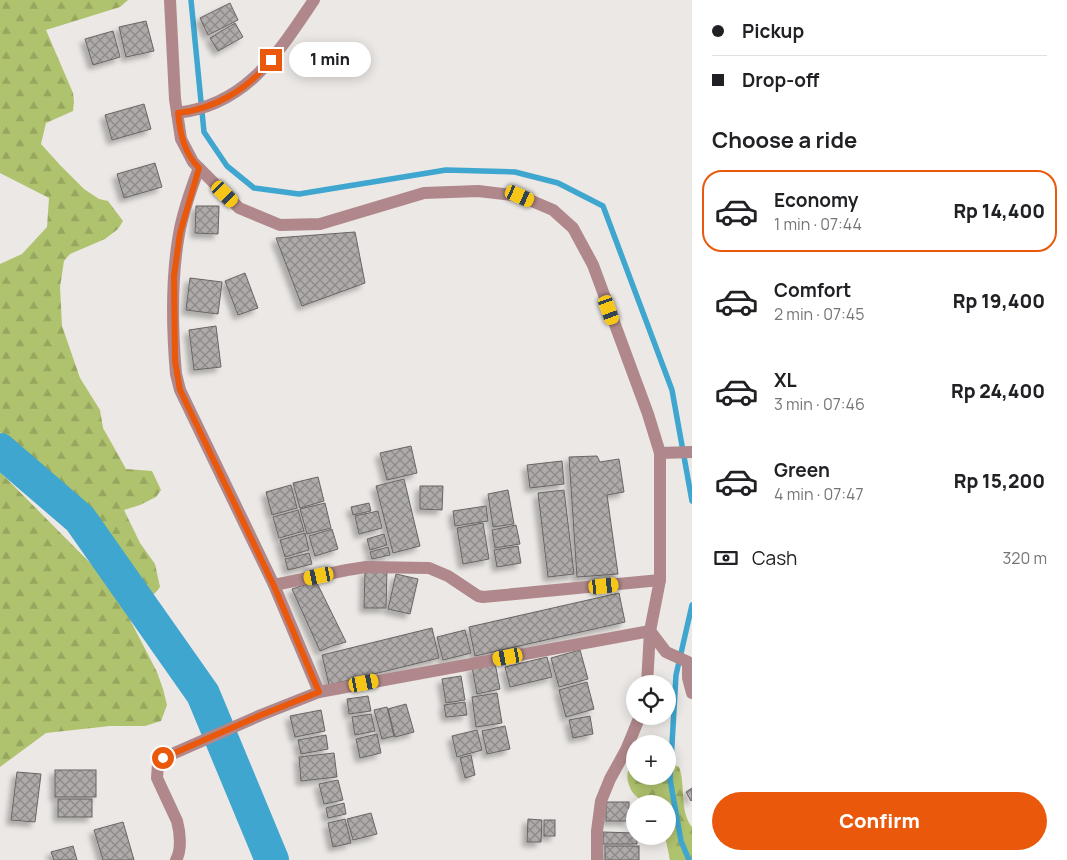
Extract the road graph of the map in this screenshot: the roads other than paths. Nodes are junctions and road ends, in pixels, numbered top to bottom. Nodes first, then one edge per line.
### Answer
1 (170, 0) edge
2 (314, 0) edge
3 (178, 113) junction
4 (199, 168) junction
5 (665, 452) junction
6 (692, 452) edge
7 (660, 580) junction
8 (274, 586) junction
9 (650, 631) junction
10 (648, 675) edge
11 (319, 692) junction
12 (692, 693) edge
13 (636, 725) edge
14 (176, 860) edge
15 (597, 860) edge

1 - 3 street
2 - 3 street
3 - 4 street
4 - 5 street
4 - 8 street
5 - 6 street
5 - 7 street
7 - 8 street
7 - 9 street
8 - 11 street
9 - 10 street
9 - 11 street
9 - 12 street
11 - 14 street
13 - 15 street

